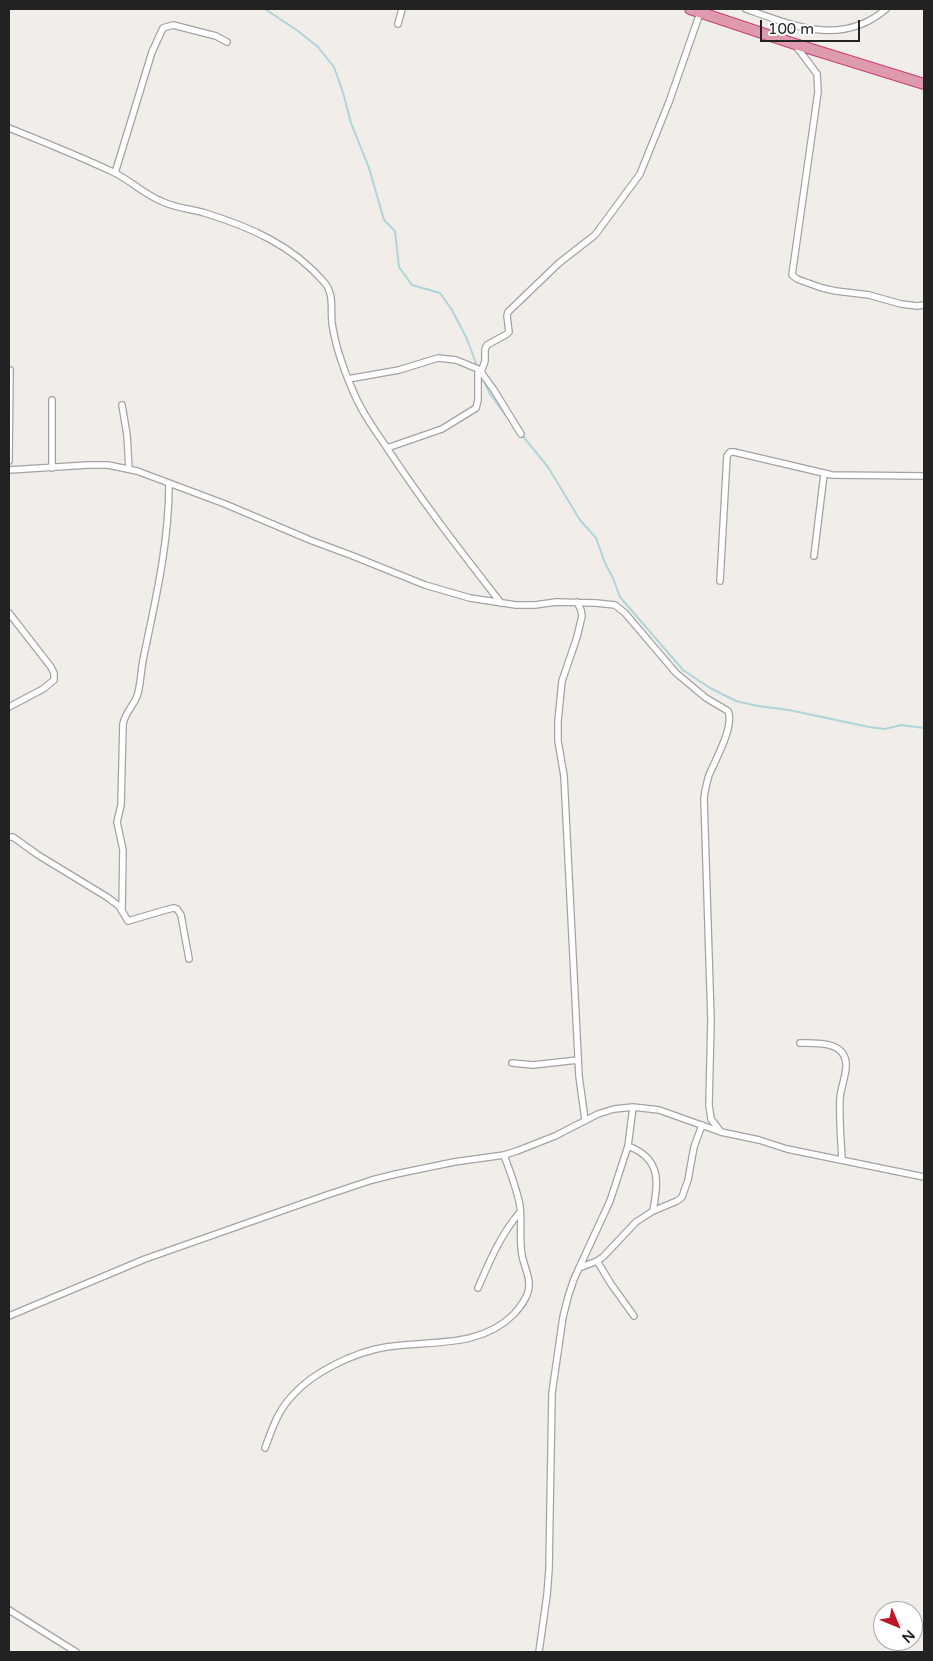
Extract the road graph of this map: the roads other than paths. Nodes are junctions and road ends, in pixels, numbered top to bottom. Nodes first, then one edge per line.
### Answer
1 (402, 9) edge
2 (690, 9) edge
3 (746, 9) edge
4 (886, 9) edge
5 (700, 13) junction
6 (398, 24) dead end
7 (227, 42) dead end
8 (795, 44) junction
9 (924, 84) edge
10 (9, 128) edge
11 (115, 173) junction
12 (924, 304) edge
13 (10, 370) dead end
14 (479, 370) junction
15 (348, 380) junction
16 (52, 400) dead end
17 (122, 405) dead end
18 (521, 434) dead end
19 (387, 448) junction
20 (9, 461) edge
21 (52, 468) junction
22 (129, 469) junction
23 (9, 470) edge
24 (824, 474) junction
25 (924, 476) edge
26 (169, 484) junction
27 (814, 556) dead end
28 (720, 581) dead end
29 (577, 602) junction
30 (501, 603) junction
31 (9, 613) edge
32 (9, 707) edge
33 (9, 836) edge
34 (122, 910) junction
35 (190, 960) dead end
36 (800, 1043) dead end
37 (578, 1060) junction
38 (512, 1063) dead end
39 (633, 1107) junction
40 (585, 1120) junction
41 (702, 1125) junction
42 (721, 1132) junction
43 (628, 1146) junction
44 (504, 1155) junction
45 (842, 1160) junction
46 (924, 1177) edge
47 (653, 1211) junction
48 (520, 1212) junction
49 (597, 1261) junction
50 (579, 1268) junction
51 (478, 1288) dead end
52 (9, 1316) edge
53 (634, 1316) dead end
54 (264, 1448) dead end
55 (9, 1610) edge
56 (76, 1652) edge
57 (539, 1652) edge

1 - 6 street
2 - 5 highway
3 - 4 street
5 - 8 highway
5 - 14 street
7 - 11 street
8 - 9 highway
8 - 12 street
10 - 11 street
11 - 15 street
13 - 20 street
14 - 15 street
14 - 18 street
14 - 19 street
15 - 19 street
16 - 21 street
17 - 22 street
19 - 30 street
21 - 22 street
21 - 23 street
22 - 26 street
24 - 25 street
24 - 27 street
24 - 28 street
26 - 30 street
26 - 34 street
29 - 30 street
29 - 37 street
29 - 42 street
31 - 32 street
33 - 34 street
34 - 35 street
36 - 45 street
37 - 38 street
37 - 40 street
39 - 40 street
39 - 41 street
39 - 43 street
40 - 44 street
41 - 42 street
41 - 47 street
42 - 45 street
43 - 47 street
43 - 50 street
44 - 48 street
44 - 52 street
45 - 46 street
47 - 49 street
48 - 51 street
48 - 54 street
49 - 50 street
49 - 53 street
50 - 57 street
55 - 56 street

